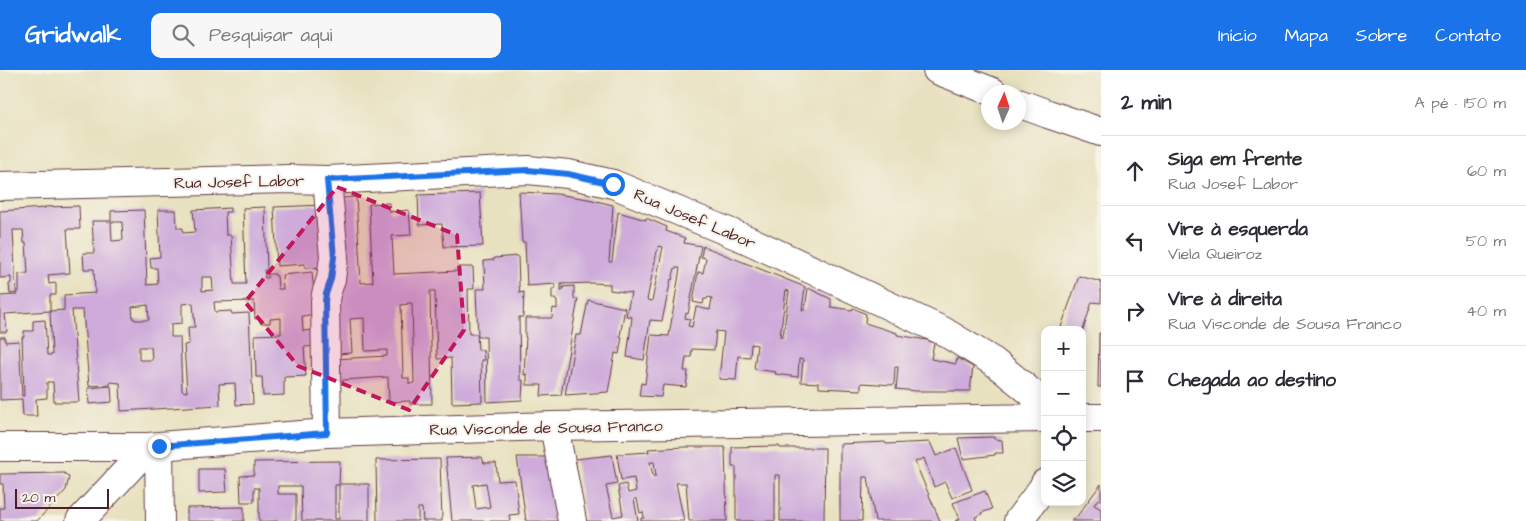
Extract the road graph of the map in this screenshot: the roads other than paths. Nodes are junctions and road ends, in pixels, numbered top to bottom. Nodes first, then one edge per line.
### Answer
1 (937, 70) edge
2 (981, 87) edge
3 (1026, 106) edge
4 (1101, 132) edge
5 (327, 180) junction
6 (0, 186) edge
7 (1041, 407) edge
8 (1041, 418) edge
9 (1086, 418) edge
10 (1101, 418) edge
11 (554, 426) junction
12 (327, 433) junction
13 (0, 447) edge
14 (154, 447) junction
15 (1041, 490) edge
16 (80, 521) edge
17 (160, 521) edge
18 (572, 521) edge
19 (1018, 521) edge

1 - 2 street
3 - 4 street
5 - 6 street, Rua Josef Labor
5 - 7 street, Rua Josef Labor
5 - 12 street
8 - 11 street, Rua Visconde de Sousa Franco
9 - 10 street
11 - 12 street, Rua Visconde de Sousa Franco
11 - 18 street
12 - 14 street, Rua Visconde de Sousa Franco
13 - 14 street, Rua Visconde de Sousa Franco
14 - 16 street
14 - 17 street
15 - 19 street

